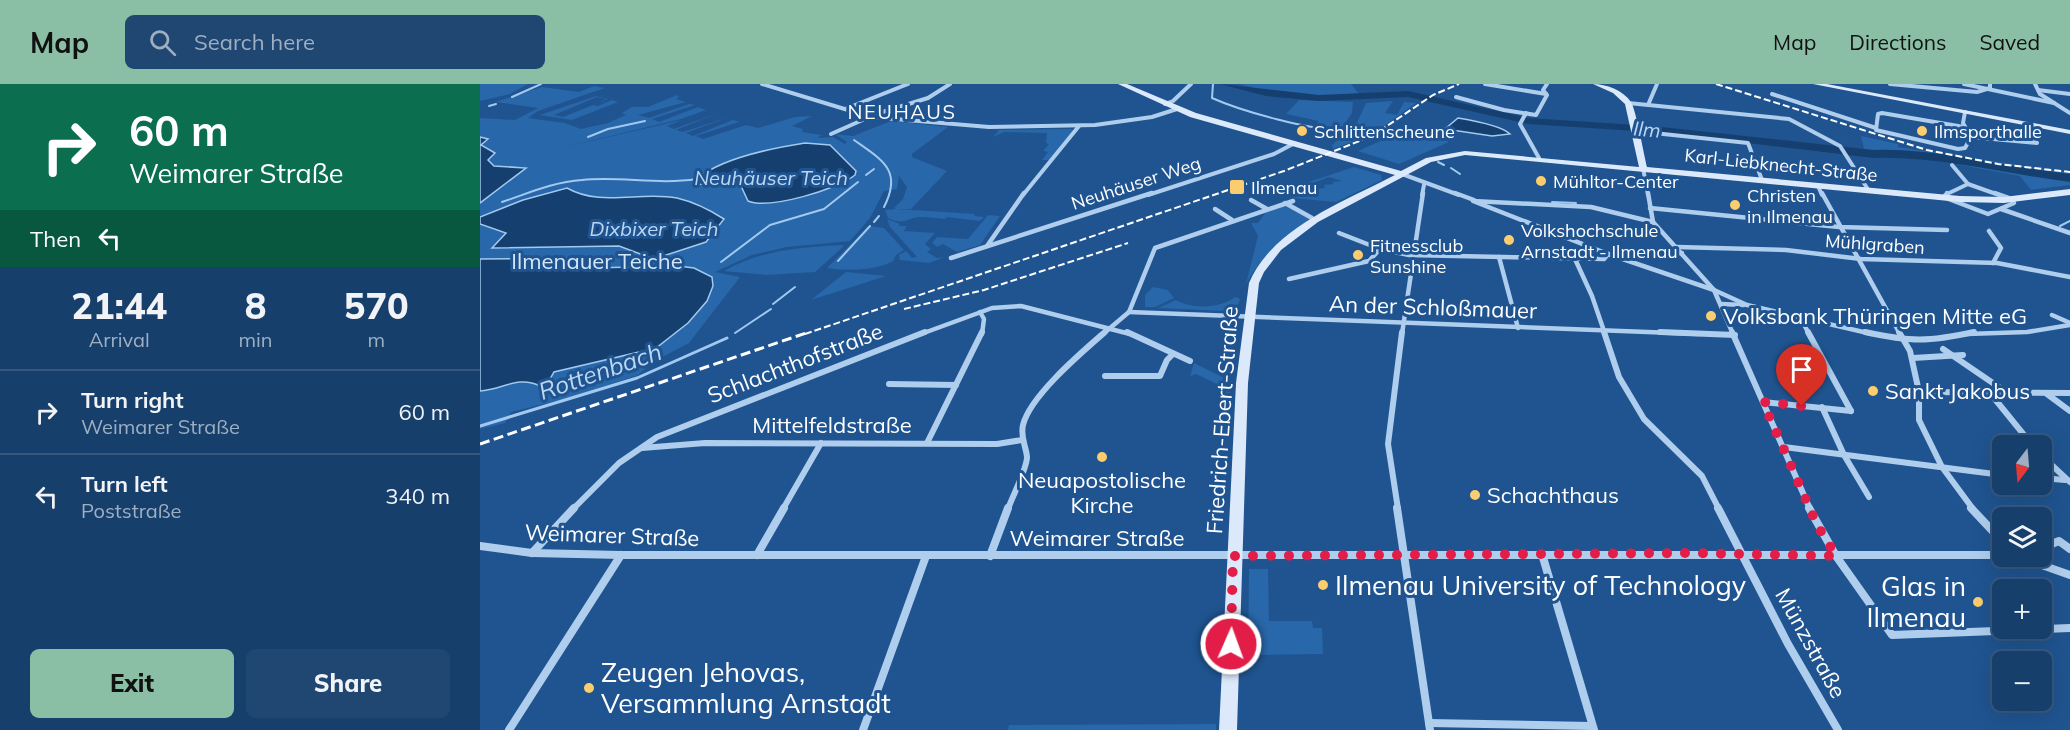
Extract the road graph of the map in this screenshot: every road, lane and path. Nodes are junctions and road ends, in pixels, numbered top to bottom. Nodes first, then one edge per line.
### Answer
1 (762, 84) edge
2 (908, 84) edge
3 (950, 84) edge
4 (1121, 84) edge
5 (1191, 84) edge
6 (1485, 84) edge
7 (1500, 84) edge
8 (1547, 84) edge
9 (1596, 84) edge
10 (1657, 84) edge
11 (1816, 84) edge
12 (1890, 84) edge
13 (1964, 84) edge
14 (1990, 84) edge
15 (2035, 84) edge
16 (1851, 87) edge
17 (1526, 90) dead end
18 (1984, 90) junction
19 (2037, 90) junction
20 (1545, 92) junction
21 (1772, 94) dead end
22 (2070, 94) edge
23 (1456, 97) dead end
24 (1628, 103) junction
25 (2054, 103) junction
26 (1165, 104) junction
27 (1648, 105) junction
28 (1177, 109) junction
29 (845, 110) junction
30 (1965, 111) junction
31 (2070, 113) edge
32 (1526, 115) junction
33 (871, 117) junction
34 (2027, 125) junction
35 (1079, 126) junction
36 (1964, 127) junction
37 (1876, 128) junction
38 (1634, 129) junction
39 (2070, 132) edge
40 (831, 135) dead end
41 (1971, 137) junction
42 (1293, 144) junction
43 (1539, 158) junction
44 (1952, 165) dead end
45 (1642, 168) junction
46 (1400, 175) junction
47 (1762, 180) junction
48 (1968, 184) junction
49 (1424, 185) junction
50 (1818, 186) junction
51 (1868, 189) junction
52 (1447, 191) junction
53 (2070, 192) edge
54 (1946, 198) junction
55 (1251, 200) dead end
56 (2012, 200) junction
57 (1293, 201) dead end
58 (1285, 203) junction
59 (1503, 204) junction
60 (1487, 205) junction
61 (1650, 208) junction
62 (1215, 209) dead end
63 (1267, 209) junction
64 (2001, 209) junction
65 (1500, 211) junction
66 (1312, 218) dead end
67 (1233, 220) junction
68 (1653, 222) junction
69 (1839, 227) junction
70 (1947, 230) dead end
71 (1989, 231) dead end
72 (1339, 233) dead end
73 (2070, 234) edge
74 (987, 246) junction
75 (1677, 247) junction
76 (1380, 249) junction
77 (1607, 252) junction
78 (1682, 253) junction
79 (1412, 255) junction
80 (1499, 257) junction
81 (951, 258) dead end
82 (1857, 258) junction
83 (1575, 259) junction
84 (1993, 263) junction
85 (2070, 277) edge
86 (1289, 279) dead end
87 (1714, 290) junction
88 (1721, 304) junction
89 (1747, 305) junction
90 (981, 312) junction
91 (1130, 312) junction
92 (2052, 315) dead end
93 (1248, 316) junction
94 (1800, 317) junction
95 (1404, 324) junction
96 (2068, 325) edge
97 (1113, 328) junction
98 (1518, 328) junction
99 (1604, 331) junction
100 (2070, 331) edge
101 (1735, 336) junction
102 (1904, 341) junction
103 (1943, 349) dead end
104 (1173, 354) junction
105 (1951, 355) junction
106 (1963, 355) dead end
107 (1913, 358) junction
108 (1190, 361) dead end
109 (1105, 376) dead end
110 (889, 384) dead end
111 (956, 385) junction
112 (1919, 393) junction
113 (1990, 393) junction
114 (2006, 393) junction
115 (2046, 393) junction
116 (2070, 393) edge
117 (1763, 402) junction
118 (1822, 407) junction
119 (2070, 411) edge
120 (2024, 435) edge
121 (1022, 440) junction
122 (821, 443) junction
123 (927, 443) junction
124 (642, 447) junction
125 (1784, 447) junction
126 (1844, 455) junction
127 (2052, 466) edge
128 (1942, 467) junction
129 (1992, 474) edge
130 (2052, 479) edge
131 (2068, 481) edge
132 (1869, 497) dead end
133 (1992, 530) edge
134 (2052, 544) edge
135 (480, 546) edge
136 (2070, 549) edge
137 (532, 553) junction
138 (1406, 553) junction
139 (1741, 553) junction
140 (1542, 554) junction
141 (621, 555) junction
142 (757, 555) junction
143 (1992, 555) edge
144 (926, 556) junction
145 (990, 556) junction
146 (1233, 556) junction
147 (1836, 556) junction
148 (2052, 567) edge
149 (2070, 575) edge
150 (2070, 628) edge
151 (1429, 726) edge
152 (1593, 728) edge
153 (509, 730) edge
154 (863, 730) edge
155 (1228, 730) edge
156 (1838, 730) edge

1 - 29 street
2 - 29 street
3 - 33 street
4 - 26 main road
5 - 26 street
6 - 20 street
7 - 20 street
8 - 20 street
9 - 24 main road
10 - 27 street
11 - 16 main road
12 - 18 street
13 - 18 street
14 - 18 street
15 - 19 street
16 - 30 main road
17 - 20 street
18 - 25 street
19 - 22 street
19 - 25 street
20 - 32 street
21 - 37 street
23 - 32 street
24 - 27 street
24 - 38 main road
25 - 31 street
26 - 28 main road
27 - 51 street
28 - 35 street
28 - 42 main road
29 - 33 street
30 - 34 main road
30 - 36 street
32 - 43 street
33 - 35 street
33 - 40 street
34 - 39 main road
34 - 41 street
35 - 74 street
36 - 37 street
36 - 41 street
37 - 41 street
38 - 45 main road
38 - 47 street
42 - 46 main road
42 - 74 street, Neuhäuser Weg
43 - 45 main road, Karl-Liebknecht-Straße
43 - 46 main road, Karl-Liebknecht-Straße
44 - 48 street
45 - 47 main road, Karl-Liebknecht-Straße
45 - 61 street
46 - 49 street
46 - 52 street
46 - 93 main road, Friedrich-Ebert-Straße
47 - 50 main road, Karl-Liebknecht-Straße
48 - 54 street
48 - 56 street
49 - 52 street
49 - 79 street
50 - 51 main road, Karl-Liebknecht-Straße
50 - 69 street
51 - 54 main road, Karl-Liebknecht-Straße
52 - 60 street
53 - 56 main road, Karl-Liebknecht-Straße
54 - 56 main road, Karl-Liebknecht-Straße
54 - 64 street
55 - 63 street
56 - 64 street
57 - 58 street
58 - 63 street
58 - 66 street
59 - 60 street
59 - 65 street
59 - 68 street
60 - 65 street
61 - 68 street
61 - 69 street
62 - 67 street
63 - 67 street
64 - 73 street
65 - 77 street
67 - 91 street
68 - 75 street
69 - 70 street
69 - 82 street
71 - 84 street
72 - 76 street
74 - 81 street, Neuhäuser Weg
75 - 78 street
75 - 82 street, Mühlgraben
76 - 79 street
76 - 86 street
77 - 78 street
77 - 83 street
77 - 87 street
78 - 87 street
79 - 80 street
79 - 95 street
80 - 83 street
80 - 98 street
82 - 84 street, Mühlgraben
82 - 102 street
83 - 99 street, Münzstraße
84 - 85 street, Mühlgraben
87 - 88 street
87 - 89 street
88 - 89 street
88 - 101 street
89 - 94 street
90 - 97 street, Schlachthofstraße
90 - 111 street
90 - 124 street, Schlachthofstraße
91 - 93 street, An der Schloßmauer
91 - 97 street
92 - 96 street
93 - 95 street, An der Schloßmauer
93 - 146 main road, Friedrich-Ebert-Straße
94 - 102 street
94 - 118 street
95 - 98 street, An der Schloßmauer
95 - 138 street
96 - 100 street
96 - 102 street
97 - 104 street, Schlachthofstraße
97 - 121 street
98 - 99 street, An der Schloßmauer
99 - 101 street, An der Schloßmauer
99 - 139 street, Münzstraße
101 - 117 street
102 - 107 street
103 - 105 street
104 - 108 street, Schlachthofstraße
104 - 109 street
105 - 106 street
105 - 107 street
105 - 114 street
107 - 112 street
110 - 111 street
111 - 123 street
112 - 113 street
112 - 128 street
113 - 114 street
113 - 120 street
114 - 115 street
115 - 116 street
115 - 119 street
117 - 118 street
117 - 125 street
118 - 126 street
121 - 123 street, Mittelfeldstraße
121 - 145 street
122 - 123 street, Mittelfeldstraße
122 - 124 street, Mittelfeldstraße
122 - 142 street
124 - 137 street, Schlachthofstraße
125 - 126 street
125 - 147 street
126 - 128 street
126 - 132 street
127 - 131 street
128 - 129 street
128 - 133 street
130 - 131 street
134 - 136 street
135 - 137 street, Weimarer Straße
137 - 141 street, Weimarer Straße
138 - 140 street, Weimarer Straße
138 - 146 street, Weimarer Straße
138 - 151 street
139 - 140 street, Weimarer Straße
139 - 147 street, Weimarer Straße
139 - 156 street, Münzstraße
140 - 152 street
141 - 142 street, Weimarer Straße
141 - 153 street
142 - 144 street, Weimarer Straße
143 - 147 street, Weimarer Straße
144 - 145 street, Weimarer Straße
144 - 154 street
145 - 146 street, Weimarer Straße
146 - 155 main road, Friedrich-Ebert-Straße
147 - 150 street
148 - 149 street
151 - 152 street

